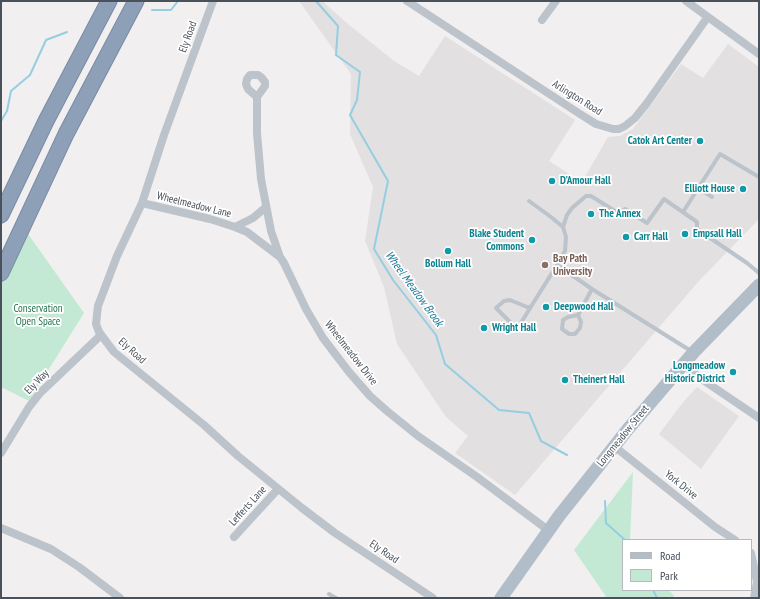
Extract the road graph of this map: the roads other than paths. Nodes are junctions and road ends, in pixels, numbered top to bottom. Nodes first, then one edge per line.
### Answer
1 (109, 1) edge
2 (136, 1) edge
3 (213, 1) edge
4 (407, 1) edge
5 (556, 1) edge
6 (686, 1) edge
7 (707, 18) junction
8 (542, 20) dead end
9 (759, 54) edge
10 (257, 97) dead end
11 (759, 177) edge
12 (698, 188) junction
13 (712, 197) dead end
14 (529, 201) dead end
15 (142, 203) junction
16 (266, 207) junction
17 (682, 212) junction
18 (1, 215) edge
19 (235, 227) junction
20 (563, 227) junction
21 (280, 256) junction
22 (557, 265) junction
23 (1, 273) edge
24 (759, 273) edge
25 (759, 285) edge
26 (592, 289) junction
27 (530, 307) junction
28 (578, 315) junction
29 (101, 335) junction
30 (693, 353) junction
31 (683, 364) junction
32 (759, 418) edge
33 (614, 446) junction
34 (1, 453) edge
35 (278, 489) junction
36 (1, 528) edge
37 (548, 530) junction
38 (234, 537) dead end
39 (733, 539) edge
40 (752, 557) edge
41 (758, 582) edge
42 (329, 594) dead end
43 (120, 598) edge
44 (336, 598) edge
45 (433, 598) edge
46 (501, 598) edge
47 (754, 598) edge

1 - 18 highway
2 - 23 highway
3 - 15 street, Ely Road
4 - 7 street, Arlington Road
5 - 8 street
6 - 7 street
7 - 9 street
10 - 16 street, Wheelmeadow Drive
11 - 12 lane
12 - 13 lane
12 - 17 lane
14 - 20 lane
15 - 19 street, Wheelmeadow Lane
15 - 29 street, Ely Road
16 - 19 street
16 - 21 street, Wheelmeadow Drive
17 - 20 lane
17 - 24 lane
19 - 21 street, Wheelmeadow Lane
20 - 22 lane
21 - 37 street, Wheelmeadow Drive
22 - 26 lane
22 - 27 lane
25 - 30 main road, Longmeadow Street
26 - 28 lane
26 - 30 lane
27 - 27 lane
28 - 28 lane
29 - 34 street, Ely Way
29 - 35 street, Ely Road
30 - 31 main road, Longmeadow Street
31 - 32 street
31 - 33 main road, Longmeadow Street
33 - 37 main road, Longmeadow Street
33 - 39 street, York Drive
35 - 38 street, Lefferts Lane
35 - 45 street, Ely Road
36 - 43 street
37 - 46 main road, Longmeadow Street
40 - 41 street
41 - 47 street
42 - 44 lane

